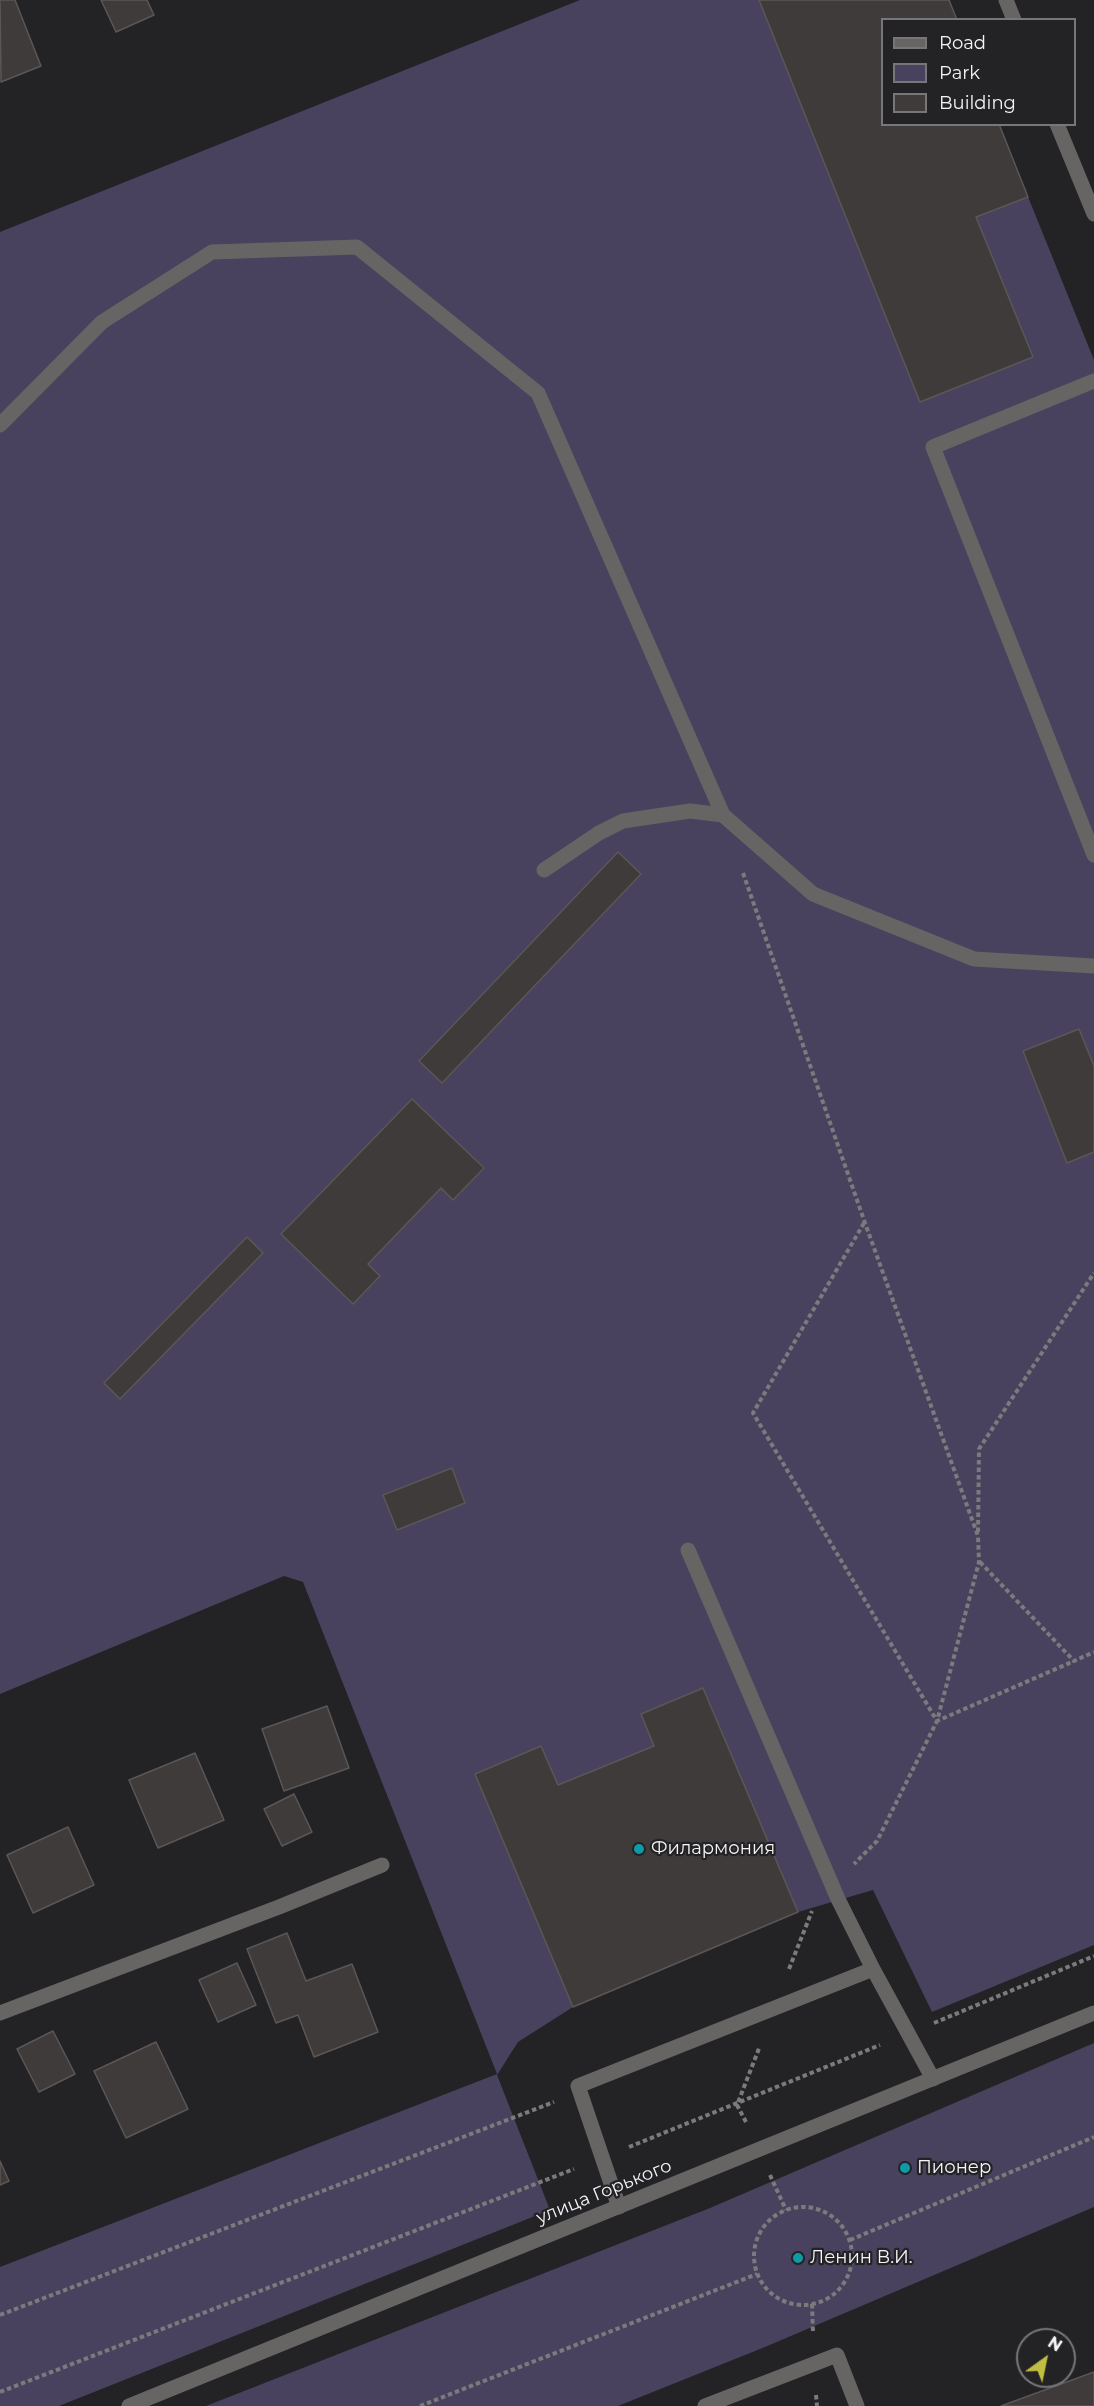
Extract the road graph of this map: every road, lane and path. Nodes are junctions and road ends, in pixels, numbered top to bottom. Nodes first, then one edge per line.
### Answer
1 (1006, 0) edge
2 (1013, 18) edge
3 (1058, 126) edge
4 (1094, 214) edge
5 (1094, 381) edge
6 (0, 425) edge
7 (723, 815) junction
8 (1094, 855) edge
9 (544, 870) dead end
10 (742, 872) dead end
11 (1094, 966) edge
12 (865, 1222) junction
13 (1094, 1273) edge
14 (978, 1536) junction
15 (688, 1550) dead end
16 (979, 1562) junction
17 (1094, 1652) edge
18 (1074, 1661) junction
19 (937, 1721) junction
20 (382, 1865) dead end
21 (833, 1886) junction
22 (1094, 1956) edge
23 (873, 1970) junction
24 (774, 2009) junction
25 (0, 2013) edge
26 (1094, 2013) edge
27 (908, 2034) junction
28 (933, 2079) junction
29 (579, 2091) junction
30 (737, 2105) junction
31 (1094, 2137) edge
32 (759, 2150) junction
33 (603, 2157) junction
34 (620, 2207) junction
35 (786, 2210) junction
36 (850, 2240) junction
37 (757, 2274) junction
38 (0, 2315) edge
39 (0, 2392) edge
40 (129, 2406) edge
41 (420, 2406) edge
42 (705, 2406) edge
43 (857, 2406) edge

1 - 2 street
3 - 4 street
5 - 8 street
6 - 7 street
7 - 9 street
7 - 11 street
10 - 12 path
12 - 14 path
12 - 19 path
13 - 14 path
14 - 16 path
15 - 21 street
16 - 18 path
16 - 19 path
17 - 18 path
18 - 19 path
19 - 21 path
20 - 25 street
21 - 23 street
21 - 24 path
22 - 27 path
23 - 24 street
23 - 27 street
24 - 29 street
24 - 30 path
26 - 28 street, улица Горького
27 - 28 street
27 - 30 path
28 - 32 street, улица Горького
29 - 33 street
29 - 38 path
30 - 32 path
30 - 33 path
31 - 36 path
32 - 34 street, улица Горького
32 - 35 path
33 - 34 street
33 - 39 path
34 - 40 street, улица Горького
35 - 36 path
35 - 37 path
36 - 37 path
37 - 41 path
42 - 43 street

